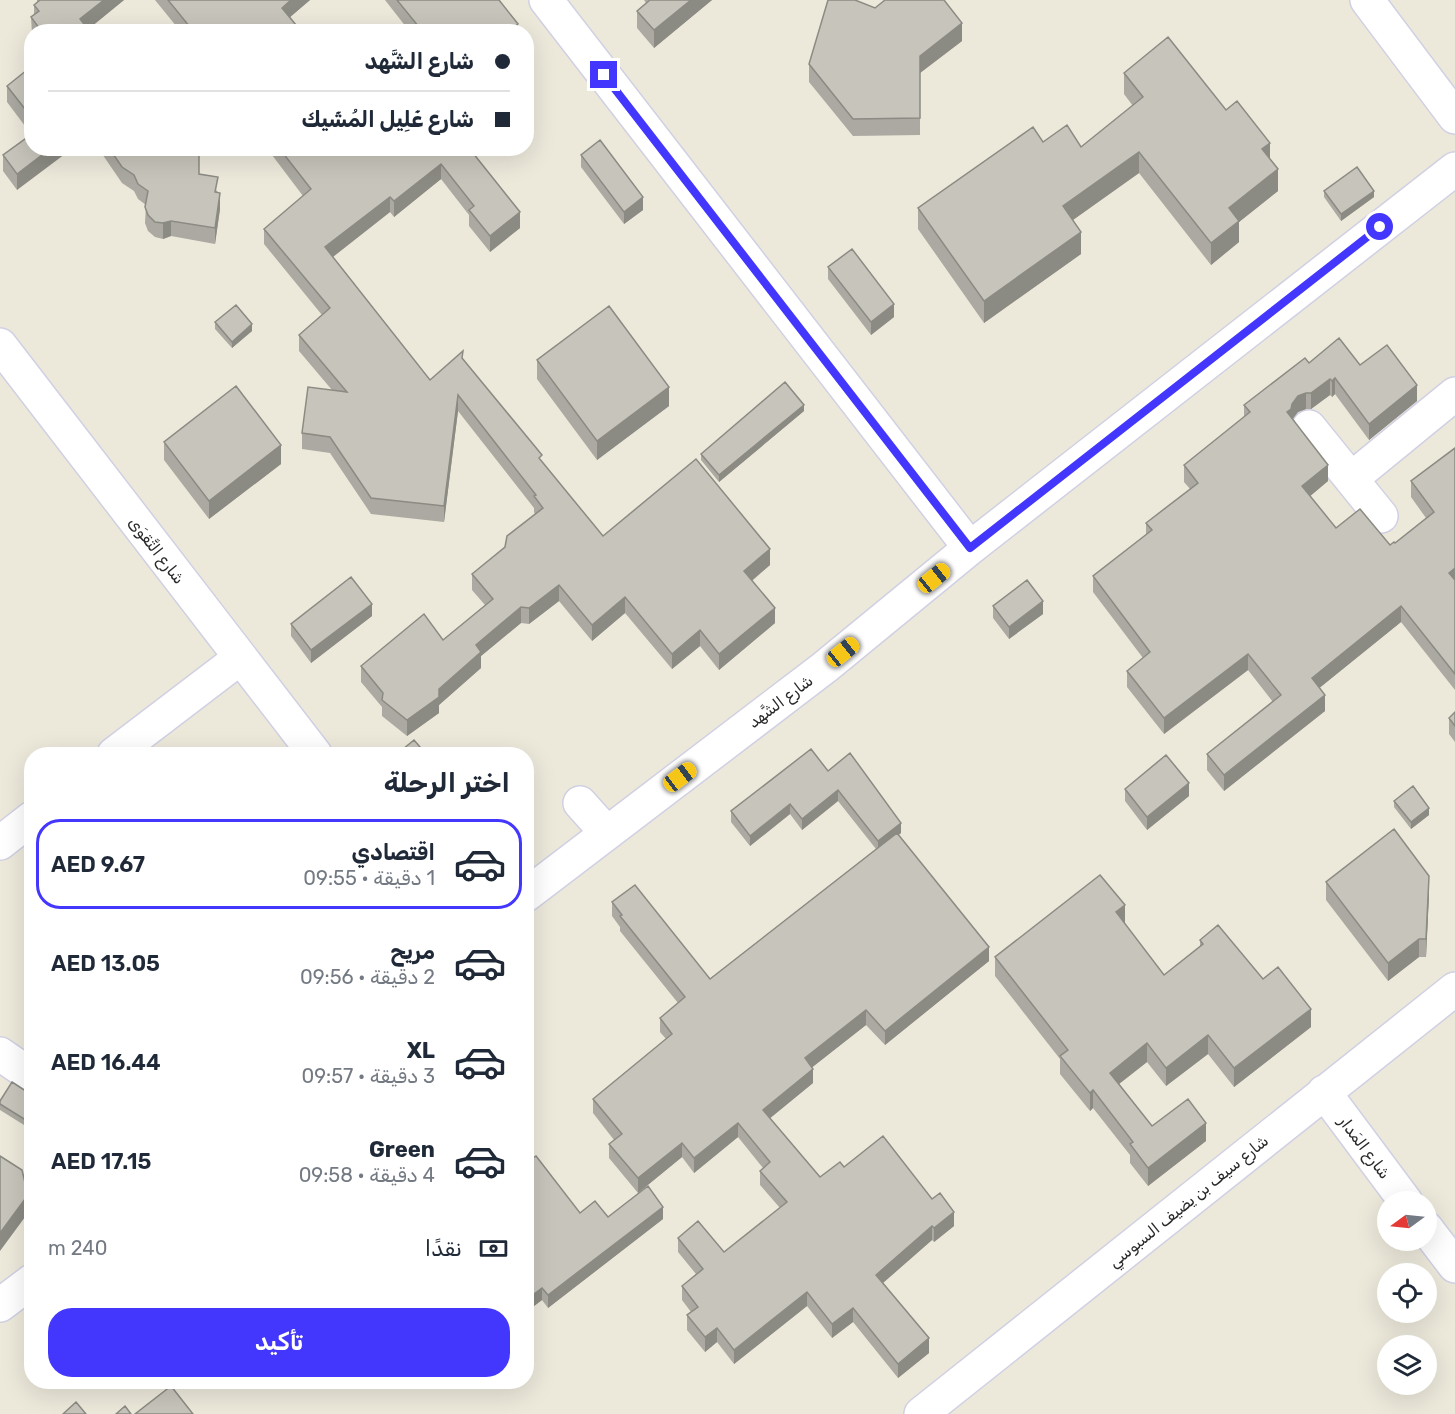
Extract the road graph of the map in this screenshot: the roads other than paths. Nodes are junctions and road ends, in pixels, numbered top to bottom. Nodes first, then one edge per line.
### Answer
1 (546, 0) edge
2 (1367, 0) edge
3 (1455, 117) edge
4 (1455, 169) edge
5 (0, 345) edge
6 (1455, 394) edge
7 (1310, 428) dead end
8 (1351, 478) junction
9 (1381, 516) dead end
10 (970, 548) junction
11 (240, 658) junction
12 (123, 747) edge
13 (310, 747) edge
14 (580, 803) dead end
15 (24, 824) edge
16 (607, 833) junction
17 (0, 843) edge
18 (534, 889) edge
19 (1455, 989) edge
20 (0, 1054) edge
21 (24, 1070) edge
22 (1324, 1092) junction
23 (1398, 1191) edge
24 (1437, 1242) edge
25 (1455, 1266) edge
26 (24, 1287) edge
27 (0, 1305) edge
28 (922, 1414) edge

1 - 10 street
2 - 3 street
4 - 10 street, شارع الشَّهد
5 - 11 street, شارع التَّقوَى
6 - 8 street
7 - 8 street
8 - 9 street
10 - 16 street, شارع الشَّهد
11 - 12 street
11 - 13 street, شارع التَّقوَى
14 - 16 street
15 - 17 street
16 - 18 street, شارع الشَّهد
19 - 22 street, شارع سيف بن يضيف السبوسي
20 - 21 street
22 - 23 street, شارع المَدار
22 - 28 street, شارع سيف بن يضيف السبوسي
24 - 25 street
26 - 27 street

